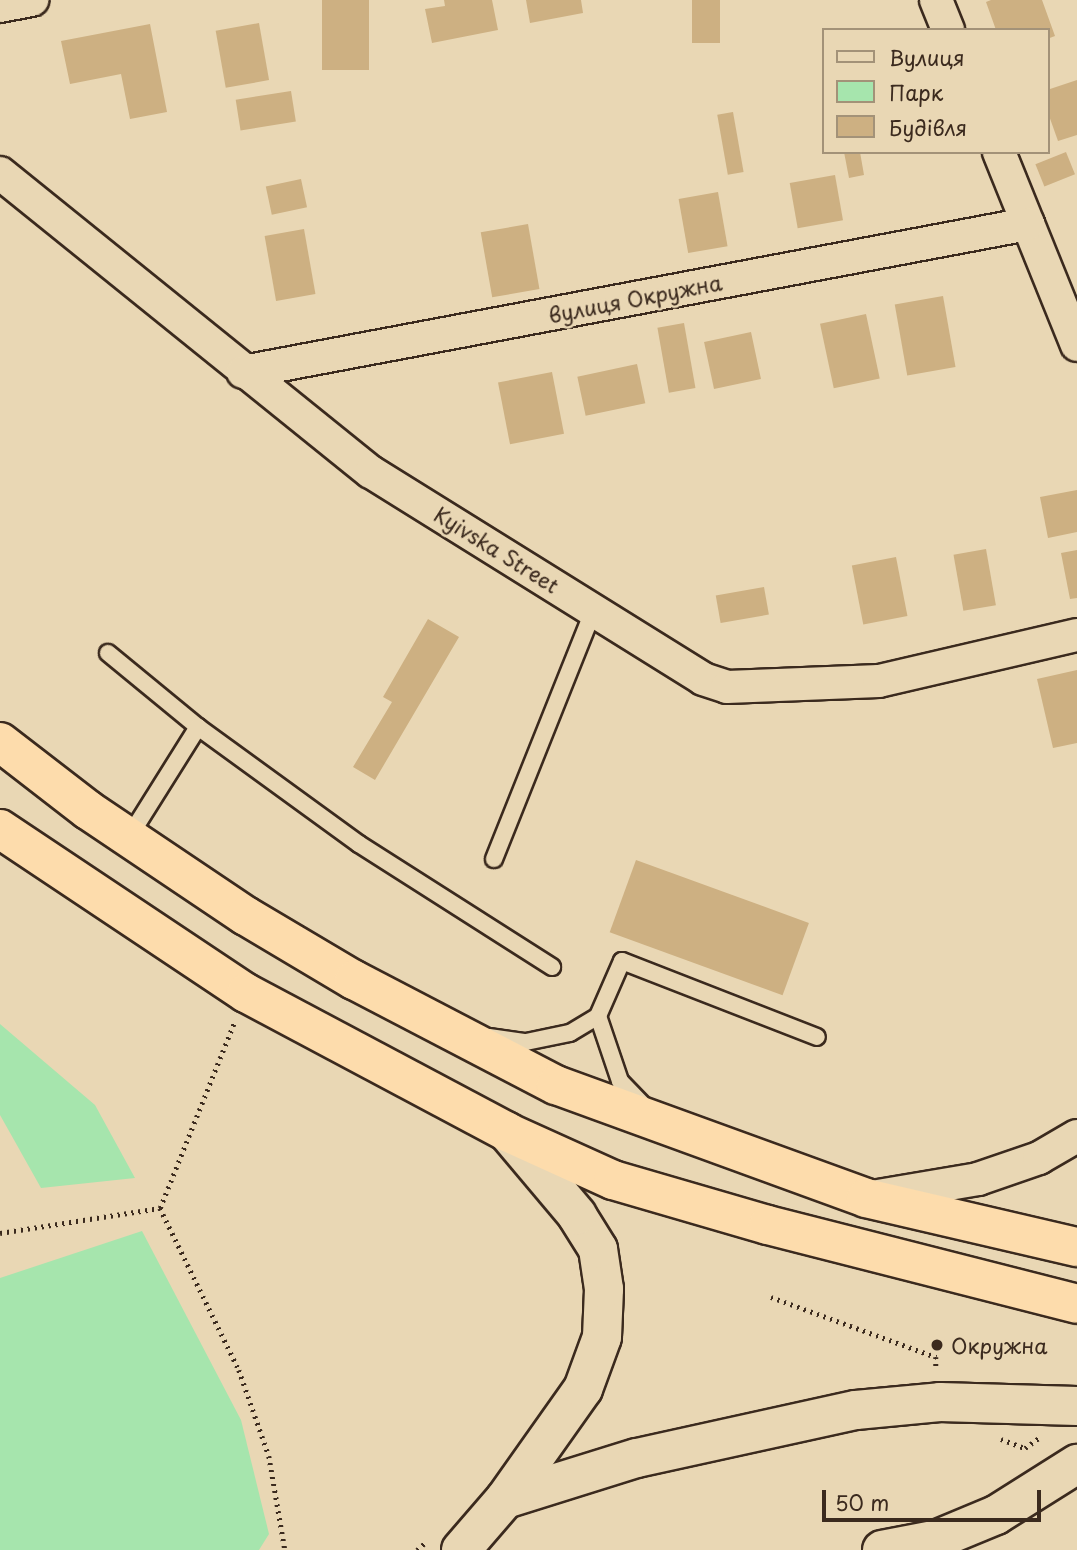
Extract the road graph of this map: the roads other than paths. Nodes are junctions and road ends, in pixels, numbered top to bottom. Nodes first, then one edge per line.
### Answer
1 (32, 0) edge
2 (936, 0) edge
3 (0, 6) edge
4 (947, 28) edge
5 (1000, 154) edge
6 (0, 173) edge
7 (1028, 224) junction
8 (1077, 345) edge
9 (243, 372) junction
10 (593, 611) junction
11 (1077, 635) edge
12 (108, 653) dead end
13 (198, 727) junction
14 (0, 742) edge
15 (0, 828) edge
16 (129, 837) junction
17 (494, 859) dead end
18 (552, 967) dead end
19 (598, 1016) junction
20 (454, 1032) junction
21 (817, 1037) dead end
22 (660, 1125) junction
23 (507, 1132) junction
24 (1077, 1136) edge
25 (866, 1198) junction
26 (1077, 1247) edge
27 (1077, 1304) edge
28 (1077, 1406) edge
29 (1077, 1464) edge
30 (505, 1499) junction
31 (444, 1546) edge
32 (882, 1550) edge

1 - 3 street
2 - 4 street
5 - 7 street
6 - 9 street, Kyivska Street
7 - 8 street
7 - 9 street, вулиця Окружна
9 - 10 street, Kyivska Street
10 - 11 street, Kyivska Street
10 - 17 lane
12 - 13 lane
13 - 16 lane
13 - 18 lane
14 - 16 highway
15 - 23 highway
16 - 20 highway
19 - 20 lane
19 - 21 lane
19 - 22 lane
20 - 22 highway
22 - 25 highway
23 - 27 highway
23 - 30 main road
24 - 25 street
25 - 26 highway
28 - 30 main road
29 - 32 main road
30 - 31 main road

